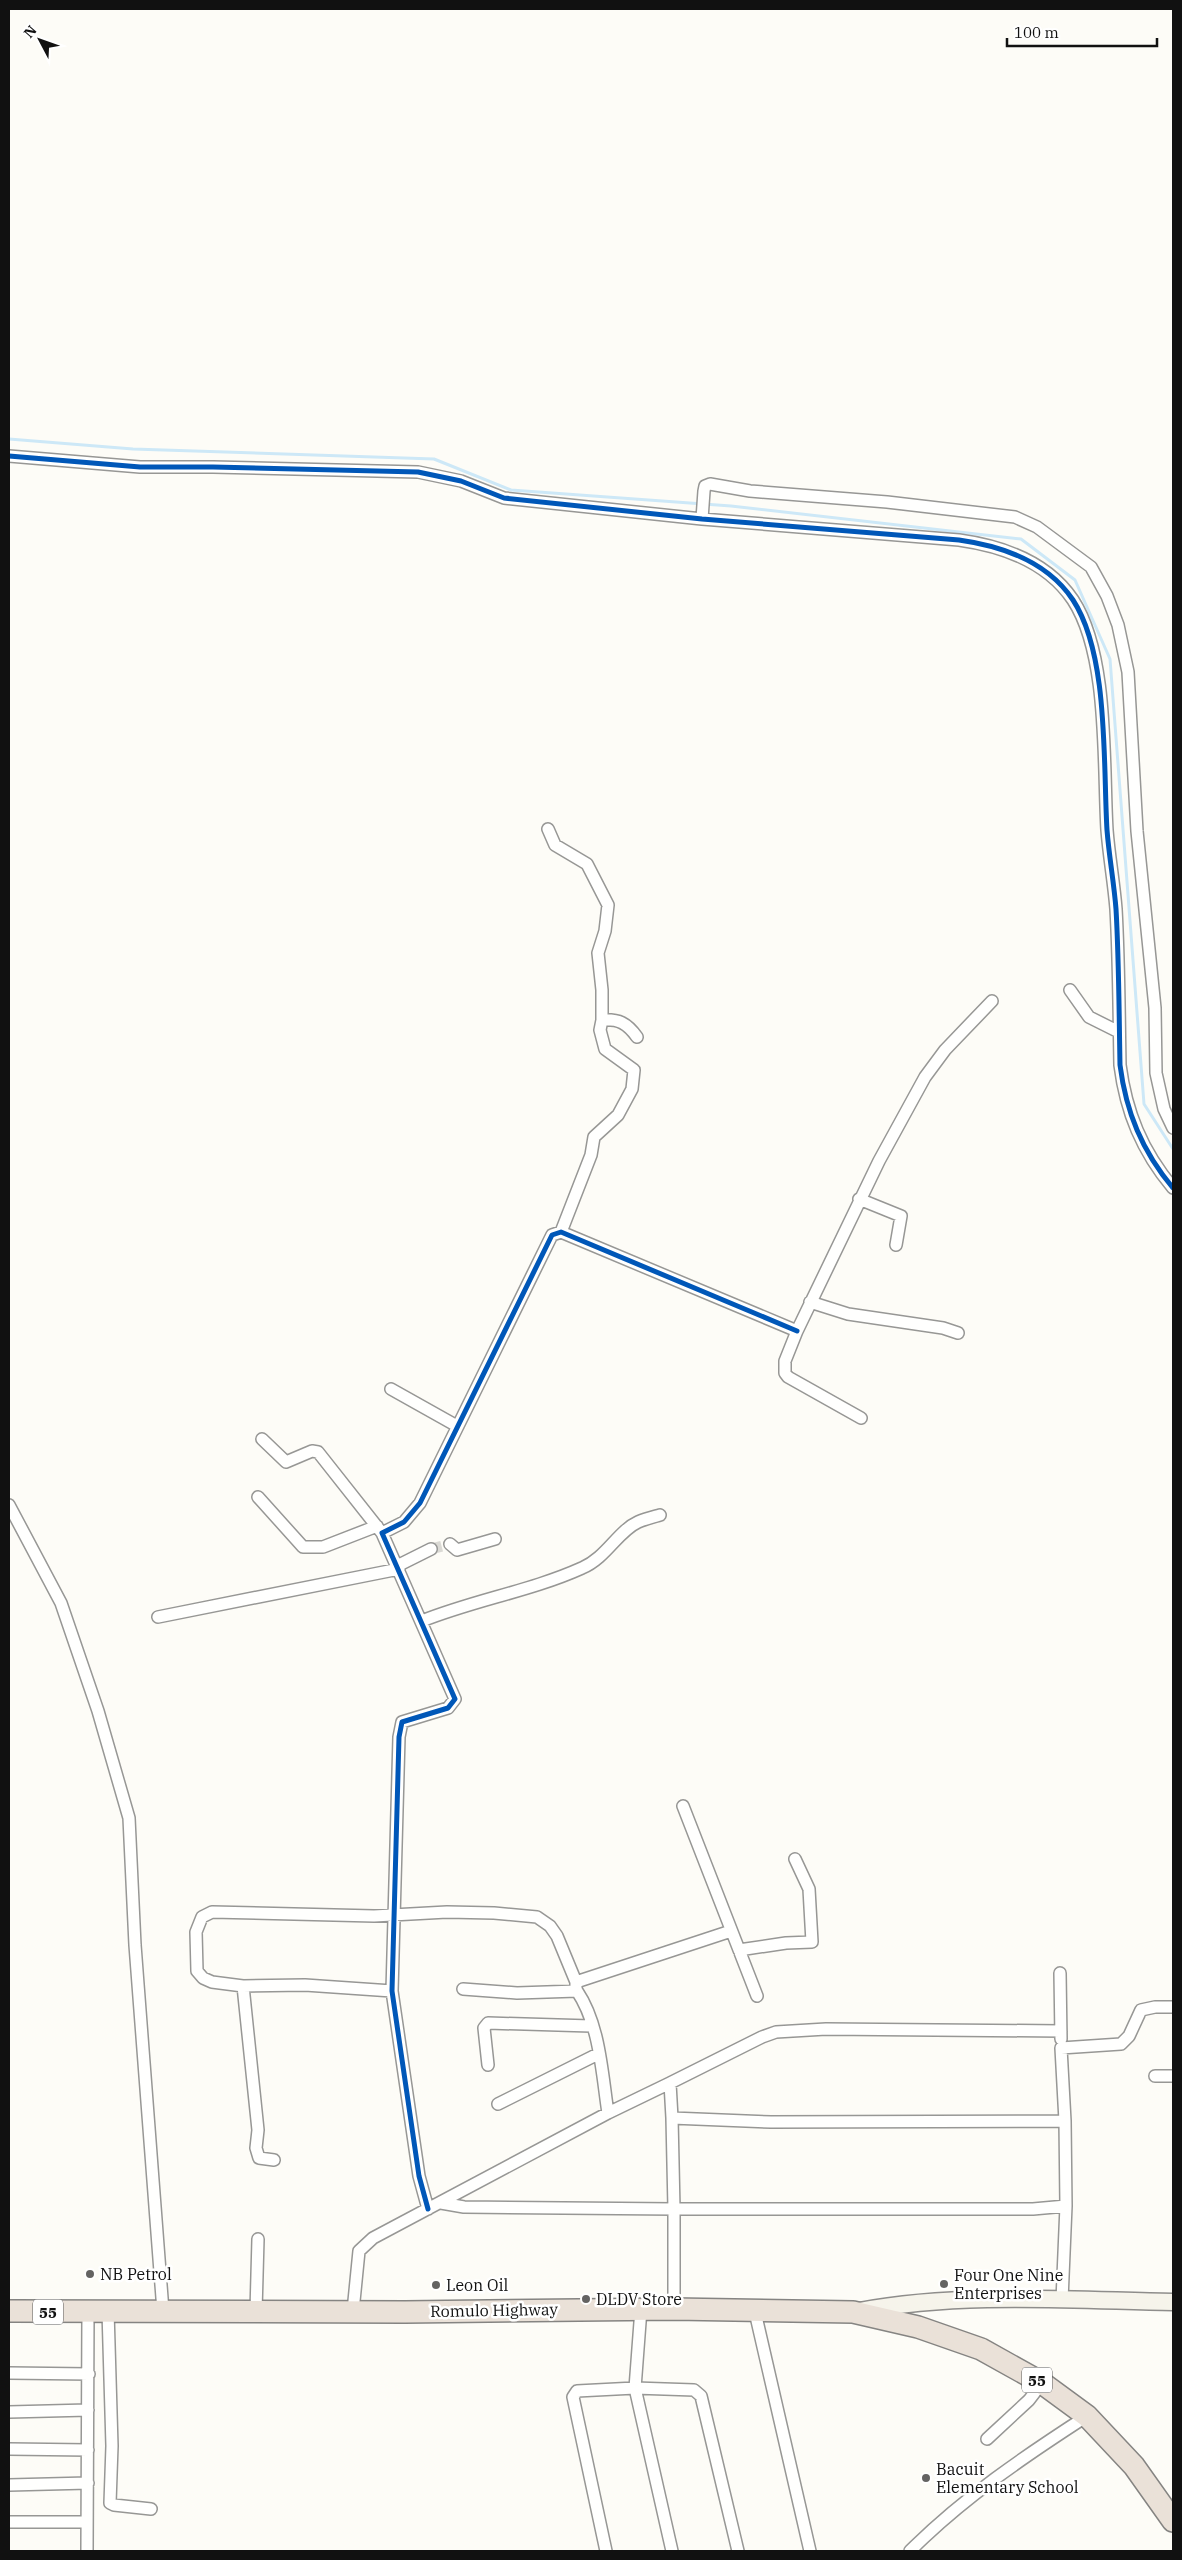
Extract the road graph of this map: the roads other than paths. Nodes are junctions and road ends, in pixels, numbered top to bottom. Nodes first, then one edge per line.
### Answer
1 (9, 456) edge
2 (702, 515) junction
3 (548, 829) dead end
4 (1070, 990) dead end
5 (992, 1001) dead end
6 (602, 1020) junction
7 (1119, 1032) junction
8 (637, 1037) dead end
9 (1173, 1128) edge
10 (1173, 1188) edge
11 (859, 1200) junction
12 (561, 1232) junction
13 (896, 1245) dead end
14 (810, 1302) junction
15 (797, 1331) junction
16 (958, 1333) dead end
17 (391, 1389) dead end
18 (860, 1418) dead end
19 (457, 1426) junction
20 (262, 1439) dead end
21 (258, 1497) dead end
22 (9, 1505) edge
23 (660, 1515) dead end
24 (379, 1529) junction
25 (495, 1539) dead end
26 (450, 1544) tunnel mouth
27 (431, 1549) tunnel mouth
28 (398, 1568) junction
29 (158, 1617) dead end
30 (422, 1622) junction
31 (683, 1806) dead end
32 (795, 1859) dead end
33 (393, 1915) junction
34 (731, 1931) junction
35 (739, 1950) junction
36 (1060, 1973) dead end
37 (243, 1986) junction
38 (576, 1986) junction
39 (463, 1990) dead end
40 (392, 1991) junction
41 (757, 1996) dead end
42 (1173, 2007) edge
43 (591, 2026) junction
44 (1061, 2031) junction
45 (1061, 2048) junction
46 (598, 2054) junction
47 (488, 2064) dead end
48 (1154, 2076) dead end
49 (1173, 2076) edge
50 (670, 2083) junction
51 (498, 2104) dead end
52 (608, 2113) junction
53 (672, 2118) junction
54 (1065, 2121) junction
55 (274, 2160) dead end
56 (441, 2203) junction
57 (1066, 2206) junction
58 (428, 2209) junction
59 (674, 2209) junction
60 (258, 2239) dead end
61 (1062, 2300) junction
62 (1173, 2302) edge
63 (674, 2309) junction
64 (641, 2310) junction
65 (9, 2311) edge
66 (163, 2311) junction
67 (256, 2311) junction
68 (353, 2311) junction
69 (98, 2312) junction
70 (755, 2312) junction
71 (853, 2312) junction
72 (9, 2373) edge
73 (89, 2374) junction
74 (1042, 2383) junction
75 (635, 2388) junction
76 (88, 2410) junction
77 (9, 2412) edge
78 (1087, 2416) junction
79 (987, 2439) dead end
80 (9, 2449) edge
81 (88, 2450) junction
82 (88, 2484) junction
83 (9, 2485) edge
84 (151, 2509) dead end
85 (1173, 2521) edge
86 (9, 2522) edge
87 (87, 2522) junction
88 (87, 2551) edge
89 (606, 2551) edge
90 (672, 2551) edge
91 (738, 2551) edge
92 (810, 2551) edge
93 (910, 2551) edge

1 - 2 street
2 - 7 street
2 - 9 street
3 - 6 street
4 - 7 street
5 - 11 street
6 - 8 street
6 - 12 street
7 - 10 street
11 - 13 street
11 - 14 street
12 - 15 street
12 - 19 street
14 - 15 street
14 - 16 street
15 - 18 street
17 - 19 street
19 - 24 street
20 - 24 street
21 - 24 street
22 - 66 street
23 - 30 street
24 - 28 street
25 - 26 street
27 - 28 street
28 - 29 street
28 - 30 street
30 - 33 street
31 - 34 street
32 - 35 street
33 - 37 street
33 - 38 street
33 - 40 street
34 - 35 street
34 - 38 street
35 - 41 street
36 - 44 street
37 - 40 street
37 - 55 street
38 - 39 street
38 - 43 street
40 - 58 street
42 - 45 street
43 - 46 street
43 - 47 street
44 - 45 street
44 - 50 street
45 - 54 street
46 - 51 street
46 - 52 street
48 - 49 street
50 - 52 street
50 - 53 street
52 - 56 street
53 - 54 street
53 - 59 street
54 - 57 street
56 - 58 street
56 - 59 street
57 - 59 street
57 - 61 street
58 - 68 street
59 - 63 street
60 - 67 street
61 - 62 main road
61 - 71 main road
63 - 64 highway, Romulo Highway / 55
63 - 70 highway, Romulo Highway / 55
64 - 68 highway, Romulo Highway / 55
64 - 75 street
65 - 69 highway, Romulo Highway / 55
66 - 67 highway, Romulo Highway / 55
66 - 69 highway, Romulo Highway / 55
67 - 68 highway, Romulo Highway / 55
69 - 73 street
69 - 84 street
70 - 71 highway, Romulo Highway / 55
70 - 92 street
71 - 74 highway, Romulo Highway / 55
72 - 73 street
73 - 76 street
74 - 78 highway, Romulo Highway / 55
74 - 79 street
75 - 89 street
75 - 90 street
75 - 91 street
76 - 77 street
76 - 81 street
78 - 85 highway, Romulo Highway / 55
78 - 93 street
80 - 81 street
81 - 82 street
82 - 83 street
82 - 87 street
86 - 87 street
87 - 88 street

